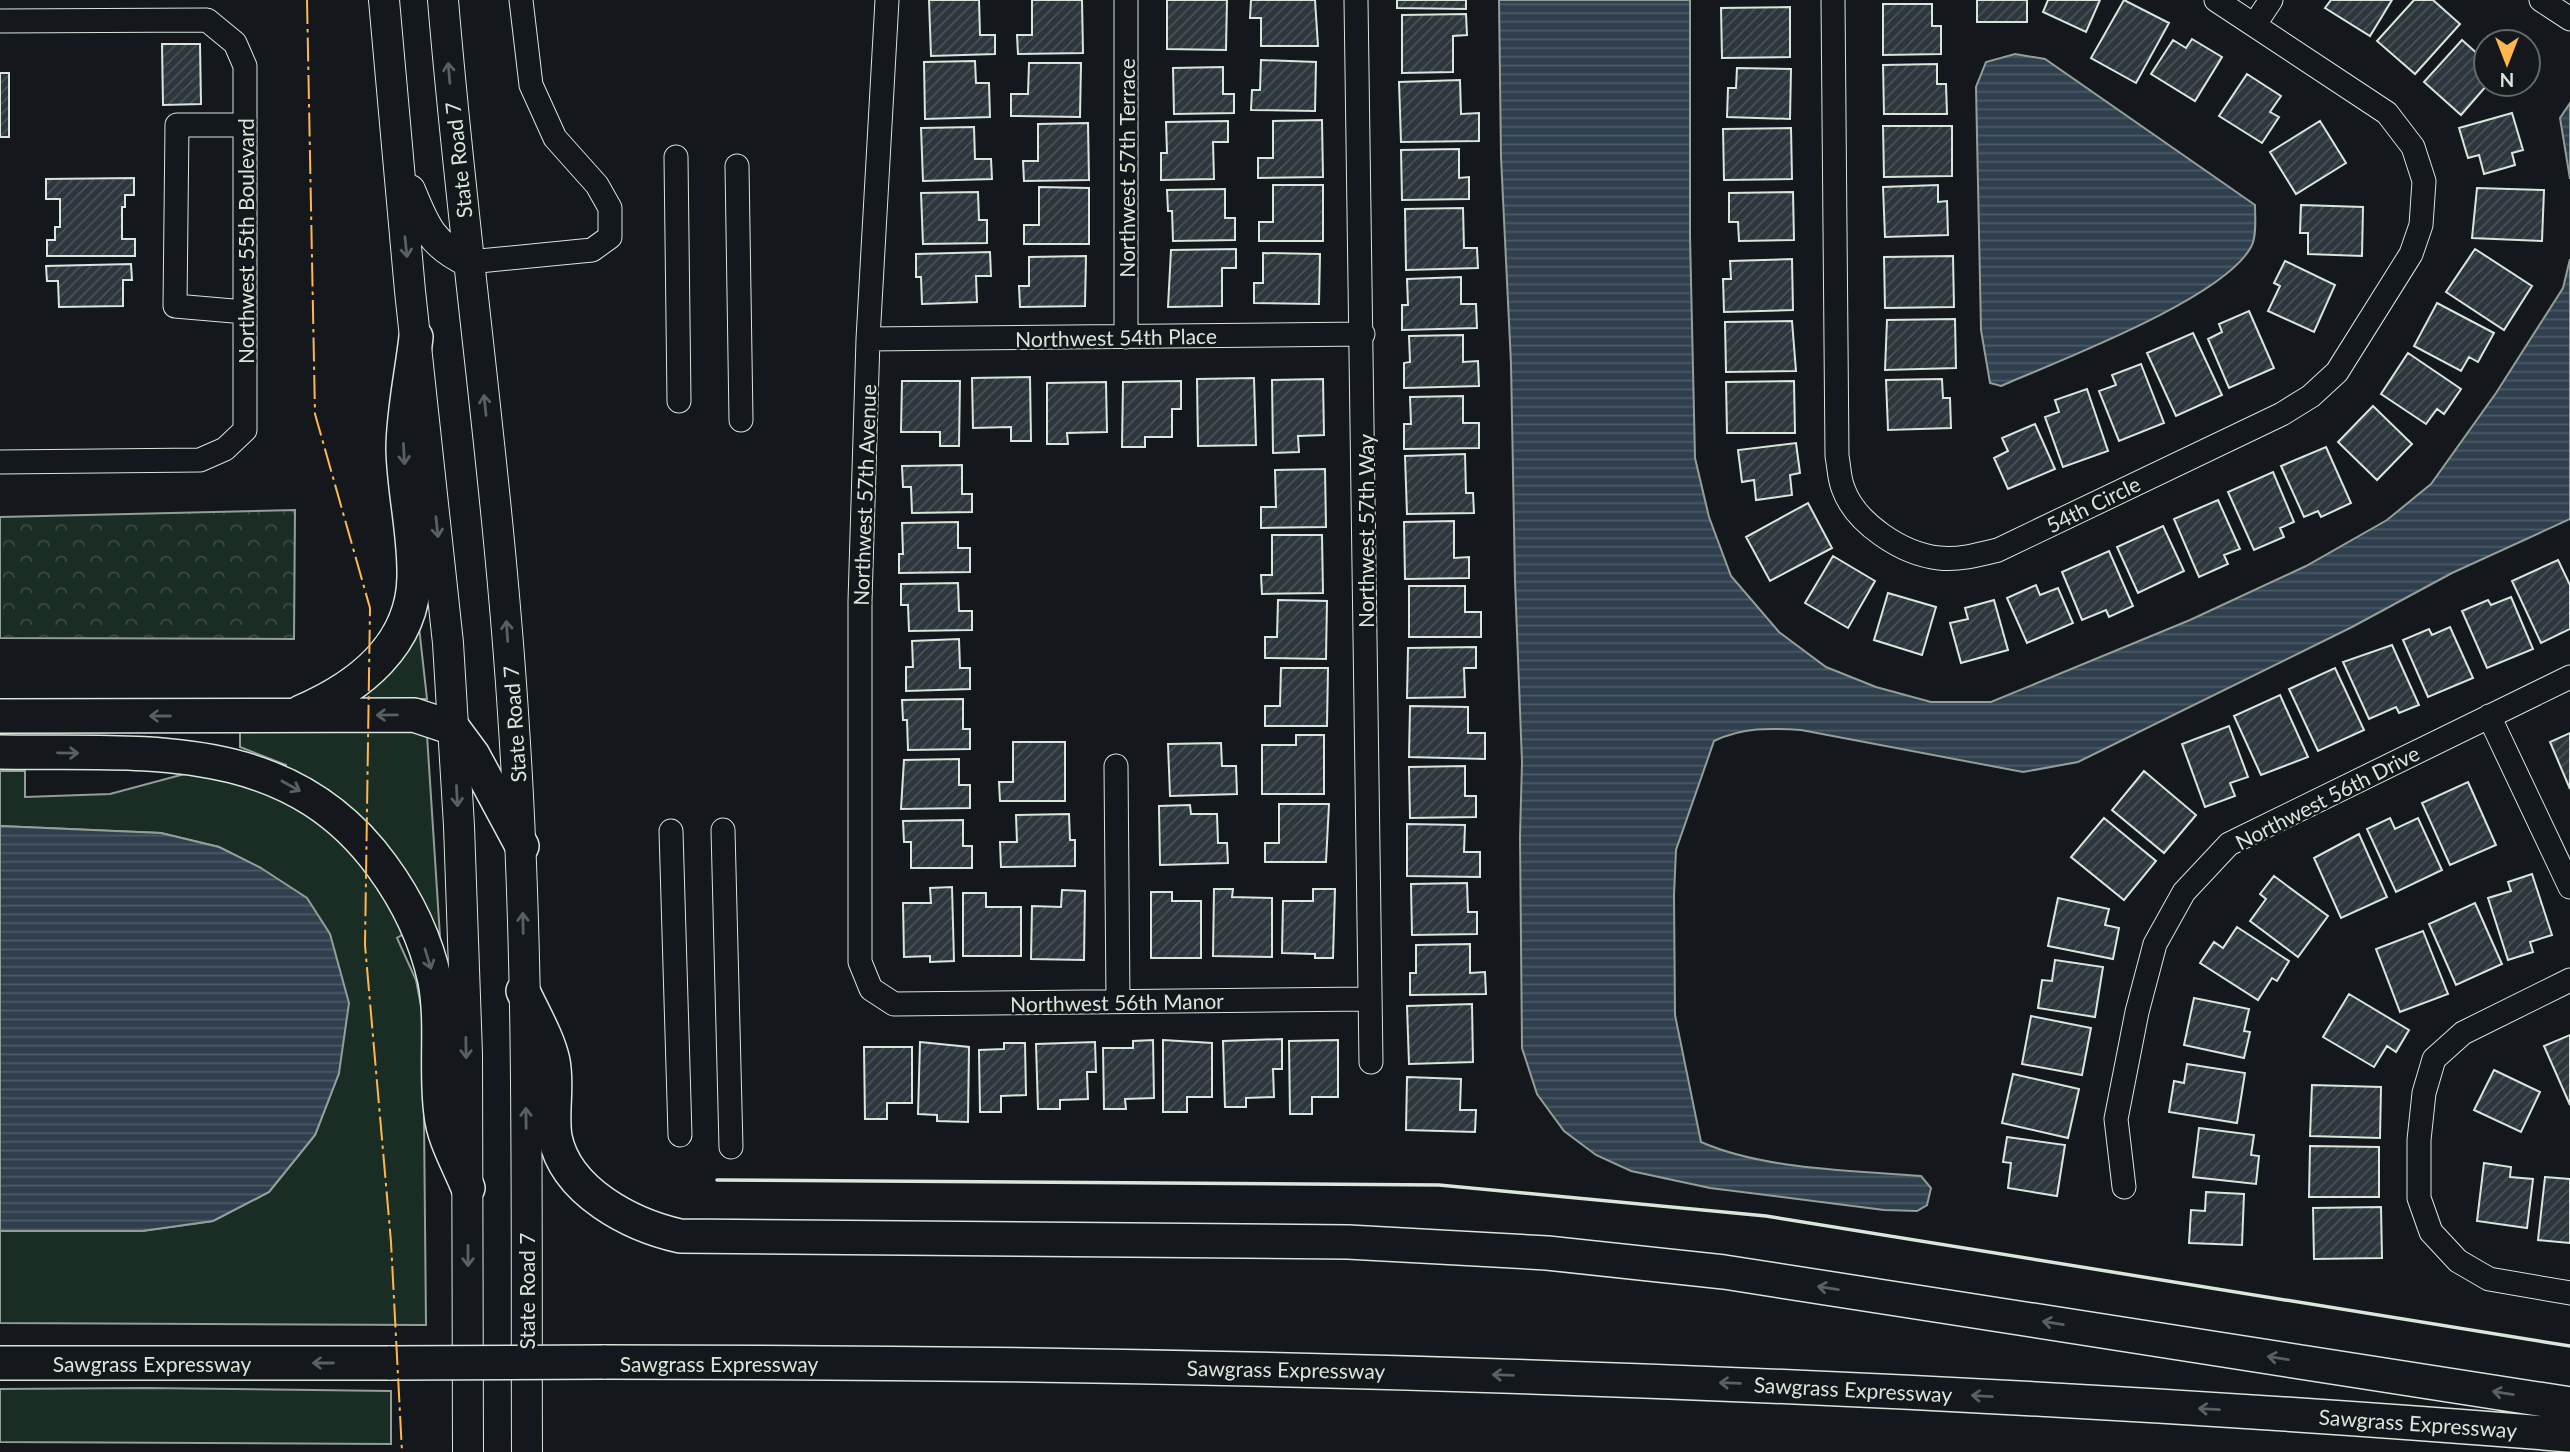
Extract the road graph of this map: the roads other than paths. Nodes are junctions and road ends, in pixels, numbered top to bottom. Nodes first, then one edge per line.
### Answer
1 (384, 0) edge
2 (443, 0) edge
3 (521, 0) edge
4 (887, 0) edge
5 (1126, 0) edge
6 (1356, 0) edge
7 (1833, 0) edge
8 (2216, 0) edge
9 (2270, 0) edge
10 (2541, 0) edge
11 (2570, 19) edge
12 (0, 21) edge
13 (2255, 24) junction
14 (245, 125) junction
15 (396, 155) junction
16 (676, 157) dead end
17 (737, 166) dead end
18 (469, 262) junction
19 (245, 312) junction
20 (1363, 334) junction
21 (416, 337) junction
22 (1126, 337) junction
23 (868, 339) junction
24 (679, 401) dead end
25 (741, 420) dead end
26 (0, 461) edge
27 (2570, 677) edge
28 (0, 716) edge
29 (292, 716) junction
30 (2489, 716) junction
31 (453, 728) junction
32 (0, 752) edge
33 (1116, 766) dead end
34 (723, 830) dead end
35 (671, 831) dead end
36 (522, 846) junction
37 (2570, 887) edge
38 (2570, 980) edge
39 (871, 989) joint
40 (523, 991) junction
41 (1368, 999) junction
42 (1118, 1002) junction
43 (1371, 1062) dead end
44 (680, 1135) dead end
45 (731, 1147) dead end
46 (2124, 1187) dead end
47 (468, 1188) junction
48 (2570, 1293) edge
49 (0, 1342) edge
50 (0, 1363) edge
51 (212, 1363) junction
52 (2570, 1404) edge
53 (2570, 1435) edge
54 (468, 1452) edge
55 (527, 1452) edge

1 - 15 main road
18 -> 2 main road, State Road 7
3 - 18 street
4 - 23 street, Northwest 57th Avenue
5 - 22 street, Northwest 57th Terrace
6 - 20 street, Northwest 57th Way
7 - 13 street, 54th Circle
8 - 13 street, 54th Circle
9 - 13 street
10 - 11 street
12 - 14 street, Northwest 55th Boulevard
14 - 19 street, Northwest 55th Boulevard
14 - 19 street
15 - 18 main road
15 -> 21 main road
16 - 24 street
17 - 25 street
36 -> 18 main road, State Road 7
19 - 26 street, Northwest 55th Boulevard
20 - 22 street, Northwest 54th Place
20 - 41 street, Northwest 57th Way
21 -> 29 highway
21 -> 31 main road
22 - 23 street, Northwest 54th Place
23 - 39 street, Northwest 57th Avenue
27 - 30 street, Northwest 56th Drive
29 -> 28 highway
31 -> 29 highway
30 - 37 street
30 - 46 street, Northwest 56th Drive
31 - 36 highway
31 -> 47 main road
32 -> 47 highway
33 - 42 street
34 - 45 street
35 - 44 street
40 -> 36 main road, State Road 7
38 - 48 street
39 - 42 street, Northwest 56th Manor
52 -> 40 highway
55 -> 40 main road, State Road 7
41 - 42 street, Northwest 56th Manor
41 - 43 street, Northwest 57th Way
47 -> 54 main road
49 - 51 highway
50 - 51 highway, Sawgrass Expressway
53 -> 51 highway, Sawgrass Expressway, bridge

